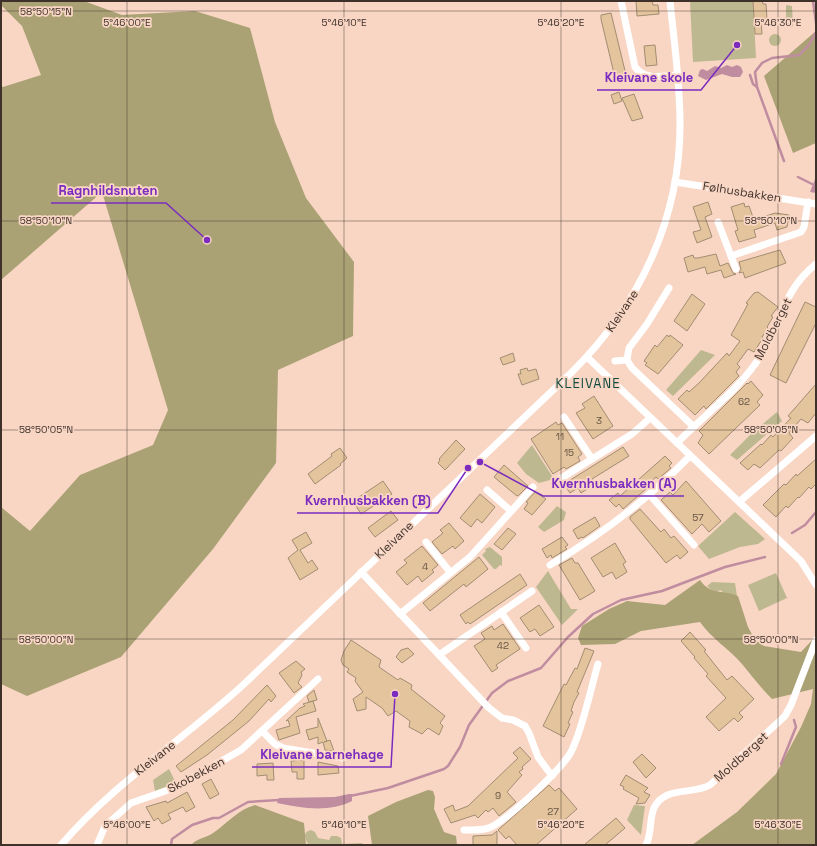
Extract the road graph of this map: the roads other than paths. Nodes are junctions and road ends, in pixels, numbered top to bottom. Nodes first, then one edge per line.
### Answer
1 (621, 1) edge
2 (670, 1) edge
3 (678, 75) junction
4 (675, 182) junction
5 (808, 202) junction
6 (816, 204) edge
7 (718, 222) dead end
8 (731, 256) junction
9 (816, 264) edge
10 (736, 269) dead end
11 (669, 288) dead end
12 (587, 357) junction
13 (627, 360) junction
14 (615, 362) dead end
15 (564, 417) dead end
16 (650, 418) junction
17 (694, 427) junction
18 (816, 436) edge
19 (677, 443) junction
20 (690, 456) junction
21 (592, 458) junction
22 (560, 479) dead end
23 (533, 487) dead end
24 (487, 490) dead end
25 (649, 494) junction
26 (739, 502) junction
27 (511, 510) junction
28 (426, 542) dead end
29 (694, 545) dead end
30 (550, 565) dead end
31 (361, 572) junction
32 (450, 572) junction
33 (816, 585) edge
34 (532, 591) dead end
35 (501, 612) junction
36 (400, 614) junction
37 (816, 640) edge
38 (526, 648) dead end
39 (439, 655) junction
40 (598, 664) dead end
41 (318, 679) dead end
42 (262, 731) junction
43 (343, 758) dead end
44 (552, 776) junction
45 (464, 830) dead end
46 (62, 845) edge
47 (97, 845) edge
48 (646, 845) edge

1 - 3 street
2 - 3 street, Kleivane
3 - 4 street, Kleivane
4 - 5 street, Følhusbakken
4 - 12 street, Kleivane
5 - 6 street, Følhusbakken
5 - 8 street
7 - 8 street
8 - 10 street
9 - 17 street, Moldberget
11 - 13 street
12 - 16 street
12 - 31 street, Kleivane
13 - 14 street
13 - 17 street
15 - 21 street
16 - 19 street
16 - 21 street
17 - 19 street, Moldberget
18 - 26 street
19 - 20 street
20 - 25 street
20 - 26 street
21 - 22 street
23 - 27 street
24 - 27 street
25 - 29 street
25 - 30 street
26 - 33 street
27 - 32 street
28 - 32 street
31 - 36 street
31 - 46 street, Kleivane
32 - 36 street
34 - 35 street
35 - 38 street
35 - 39 street
36 - 39 street
37 - 48 street, Moldberget
39 - 44 street
40 - 44 street
41 - 42 street, Skobekken
42 - 43 street
42 - 47 street, Skobekken
44 - 45 street

